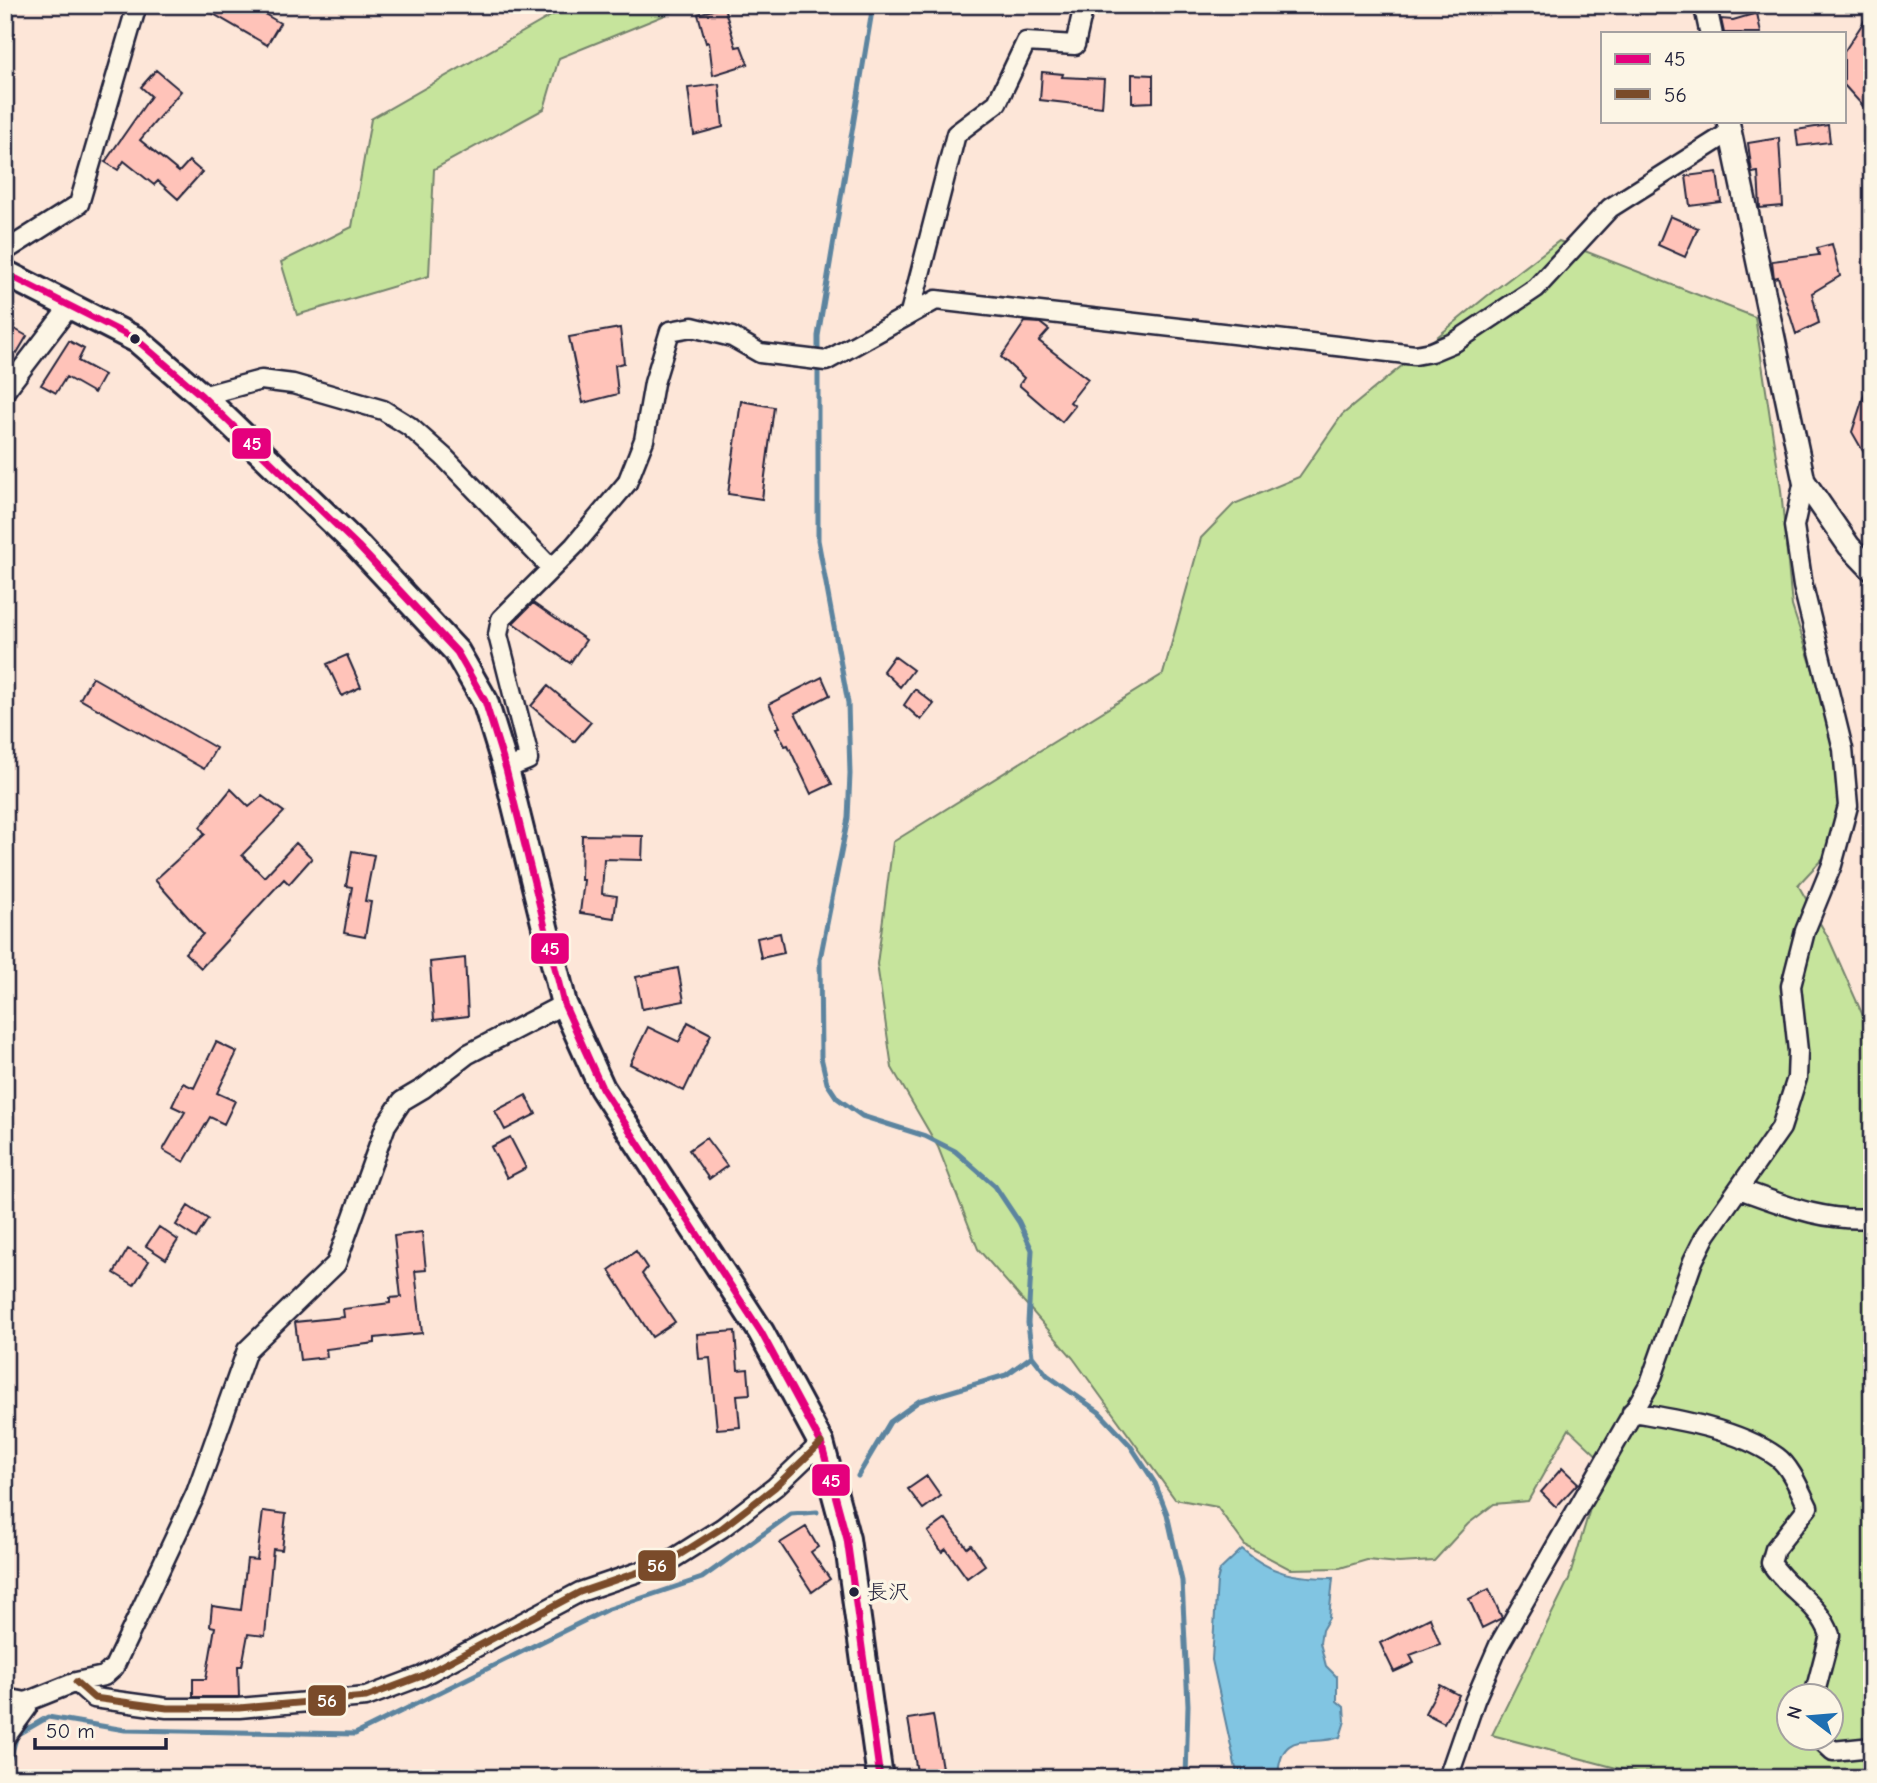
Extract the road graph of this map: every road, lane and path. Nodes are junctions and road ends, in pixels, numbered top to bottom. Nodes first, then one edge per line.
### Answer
1 (137, 5) edge
2 (1084, 5) edge
3 (1705, 5) edge
4 (1711, 32) edge
5 (1729, 126) edge
6 (5, 251) edge
7 (5, 273) edge
8 (70, 306) junction
9 (911, 313) junction
10 (5, 391) edge
11 (202, 396) junction
12 (1804, 481) junction
13 (550, 568) junction
14 (1872, 570) edge
15 (506, 769) junction
16 (564, 1004) junction
17 (1739, 1189) junction
18 (1872, 1218) edge
19 (1632, 1412) junction
20 (821, 1443) junction
21 (76, 1682) junction
22 (1818, 1682) edge
23 (5, 1698) edge
24 (26, 1702) junction
25 (5, 1738) edge
26 (1872, 1747) edge
27 (1846, 1750) edge
28 (880, 1778) edge
29 (1448, 1778) edge

1 - 6 street
2 - 9 street
3 - 4 street
5 - 9 street
5 - 12 street
7 - 8 main road
8 - 10 street
8 - 11 main road
9 - 13 street
11 - 13 street
11 - 15 main road
12 - 14 street
12 - 17 street
13 - 15 street
15 - 16 main road
16 - 20 main road
16 - 21 street
17 - 18 street
17 - 19 street
19 - 22 street
19 - 29 street
20 - 21 street
20 - 28 main road
21 - 24 street
23 - 24 street
24 - 25 street
26 - 27 street

